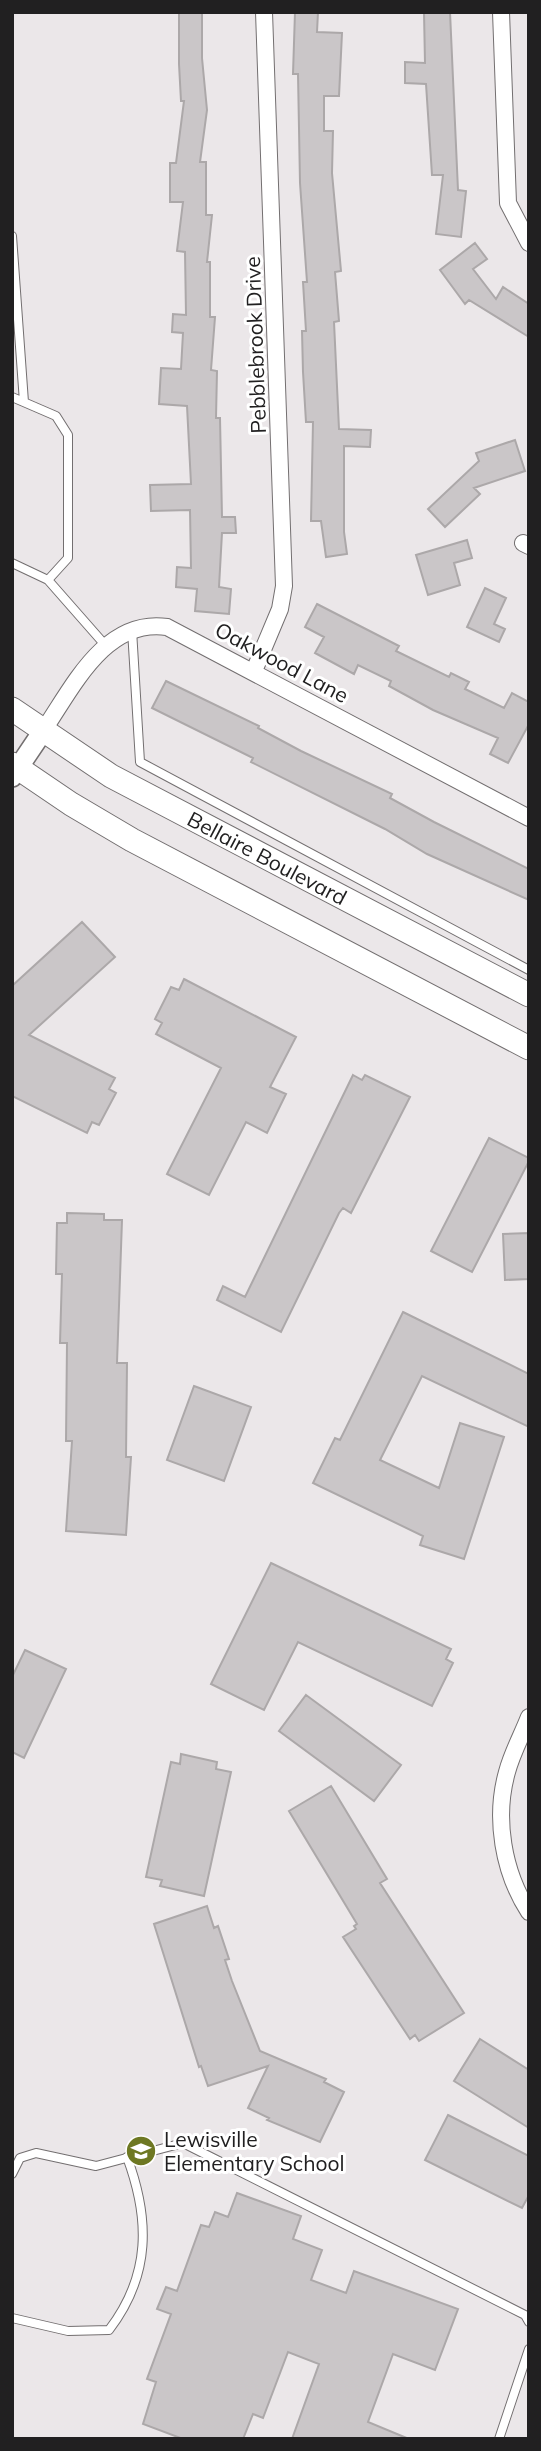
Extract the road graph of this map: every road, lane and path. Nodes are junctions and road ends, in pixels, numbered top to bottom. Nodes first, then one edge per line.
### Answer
1 (264, 12) edge
2 (501, 12) edge
3 (12, 236) edge
4 (529, 243) edge
5 (12, 397) edge
6 (24, 402) junction
7 (12, 563) edge
8 (48, 580) junction
9 (132, 630) junction
10 (106, 646) junction
11 (254, 671) junction
12 (12, 709) edge
13 (43, 732) junction
14 (14, 770) edge
15 (527, 813) edge
16 (529, 970) edge
17 (529, 995) edge
18 (529, 1048) edge
19 (529, 1717) edge
20 (529, 1912) edge
21 (127, 2157) junction
22 (12, 2174) edge
23 (12, 2318) edge
24 (529, 2322) edge
25 (529, 2349) edge
26 (499, 2439) edge

1 - 11 street, Pebblebrook Drive
2 - 4 street
3 - 6 lane
5 - 6 lane
6 - 8 lane
7 - 8 lane
8 - 10 lane
9 - 10 street, Oakwood Lane
9 - 11 street, Oakwood Lane
9 - 16 lane
10 - 13 street, Oakwood Lane
11 - 15 street, Oakwood Lane
12 - 13 main road, Bellaire Boulevard
13 - 14 street
13 - 17 main road, Bellaire Boulevard
14 - 18 main road
19 - 20 street
21 - 22 lane
21 - 23 lane
21 - 24 lane
25 - 26 lane

